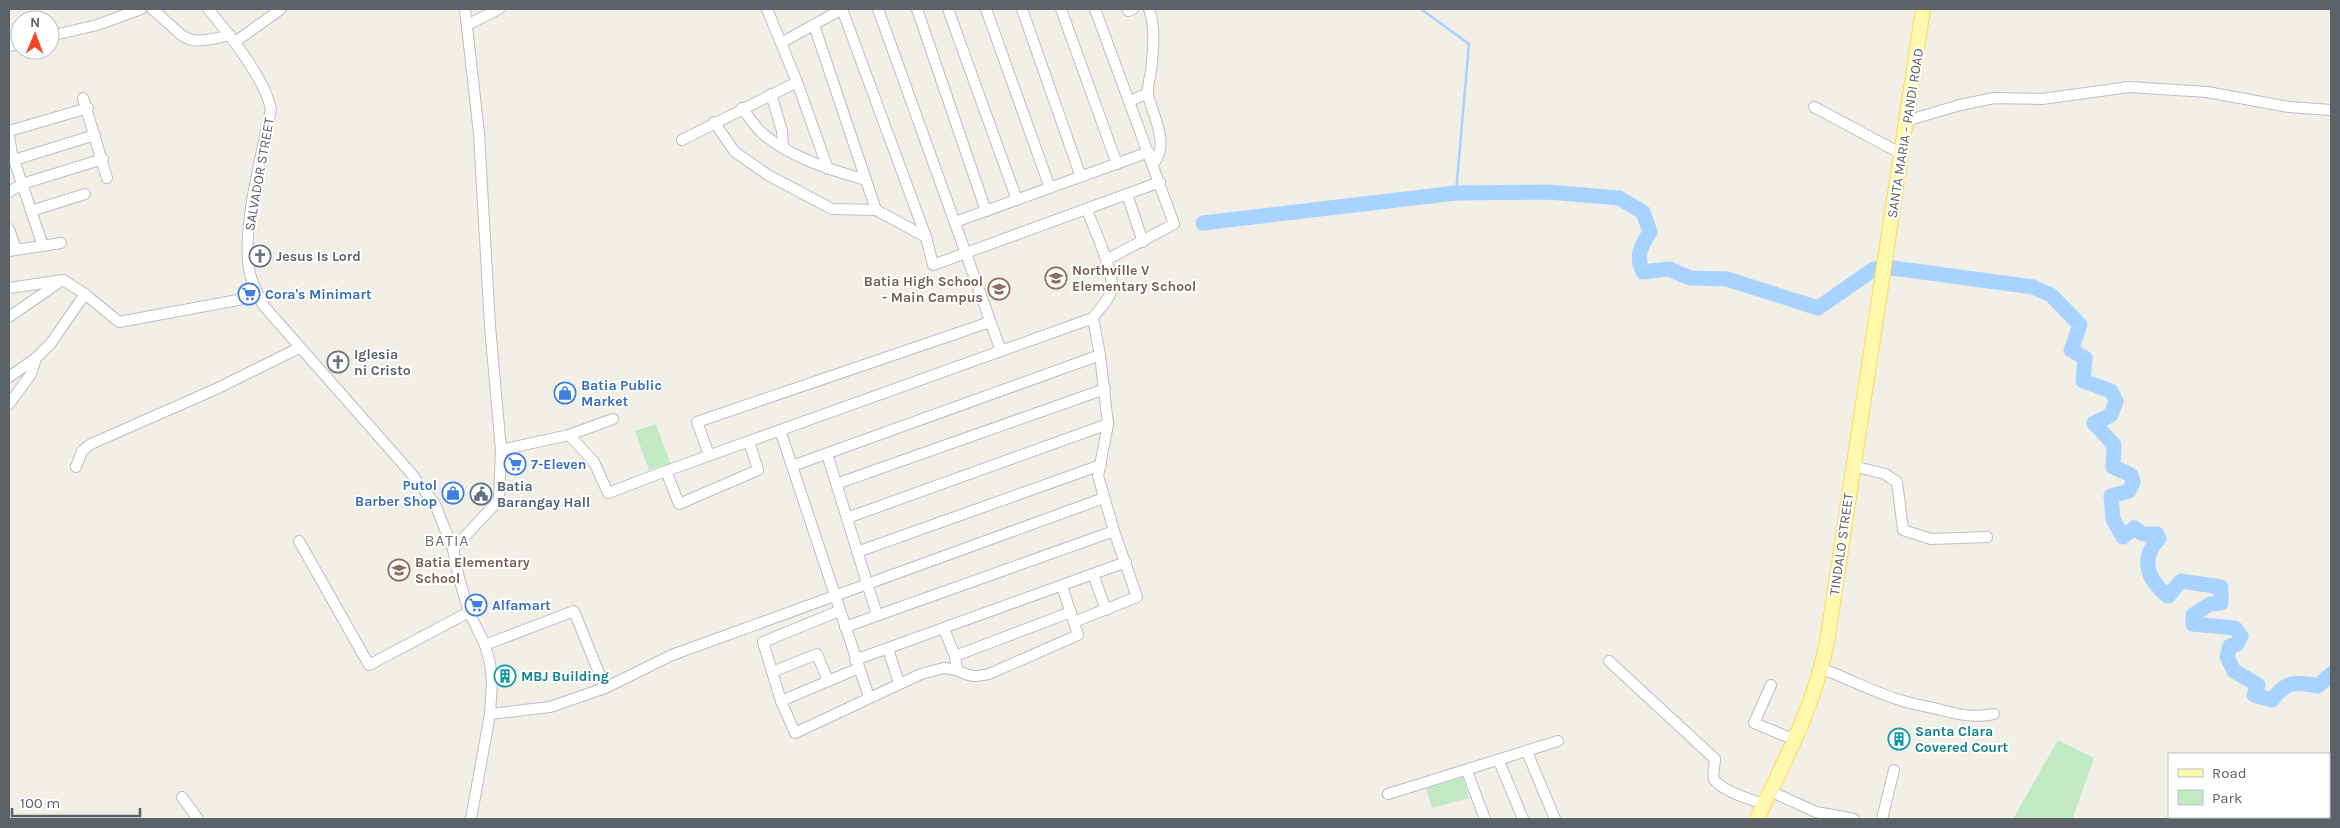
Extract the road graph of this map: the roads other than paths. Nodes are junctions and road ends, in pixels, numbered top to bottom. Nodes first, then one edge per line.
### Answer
1 (141, 9) edge
2 (152, 9) edge
3 (208, 9) edge
4 (281, 9) edge
5 (465, 9) edge
6 (499, 9) edge
7 (842, 9) edge
8 (878, 9) edge
9 (917, 9) edge
10 (948, 9) edge
11 (986, 9) edge
12 (1022, 9) edge
13 (1060, 9) edge
14 (1095, 9) edge
15 (1128, 9) edge
16 (1133, 9) edge
17 (1149, 9) edge
18 (1923, 9) edge
19 (769, 10) edge
20 (467, 25) junction
21 (814, 25) junction
22 (60, 34) edge
23 (232, 38) junction
24 (781, 43) junction
25 (796, 82) junction
26 (1148, 92) junction
27 (771, 94) junction
28 (83, 98) dead end
29 (1130, 101) junction
30 (1814, 107) dead end
31 (88, 108) junction
32 (742, 108) junction
33 (2331, 110) edge
34 (1906, 121) junction
35 (714, 122) junction
36 (9, 131) edge
37 (96, 135) junction
38 (9, 136) edge
39 (682, 140) dead end
40 (783, 146) junction
41 (1149, 152) junction
42 (1900, 153) junction
43 (12, 156) edge
44 (103, 159) junction
45 (1116, 164) junction
46 (1153, 164) junction
47 (828, 169) junction
48 (1081, 177) junction
49 (107, 178) dead end
50 (866, 180) junction
51 (1160, 182) junction
52 (22, 184) junction
53 (1050, 188) junction
54 (9, 192) edge
55 (85, 194) dead end
56 (1127, 194) junction
57 (1017, 200) junction
58 (876, 210) junction
59 (1087, 210) junction
60 (986, 211) junction
61 (31, 212) junction
62 (955, 222) junction
63 (9, 230) edge
64 (926, 237) junction
65 (1143, 242) junction
66 (61, 243) dead end
67 (43, 246) junction
68 (12, 251) edge
69 (966, 253) junction
70 (1886, 258) joint
71 (1106, 260) junction
72 (63, 280) junction
73 (9, 288) edge
74 (85, 294) junction
75 (259, 296) junction
76 (9, 317) edge
77 (1093, 318) junction
78 (990, 322) junction
79 (299, 348) junction
80 (1001, 351) junction
81 (1100, 354) junction
82 (36, 358) junction
83 (9, 377) edge
84 (1104, 389) junction
85 (9, 404) edge
86 (613, 419) dead end
87 (1108, 424) junction
88 (780, 430) junction
89 (569, 434) junction
90 (749, 441) junction
91 (501, 450) junction
92 (827, 454) junction
93 (709, 455) junction
94 (1101, 465) junction
95 (792, 466) junction
96 (1853, 466) junction
97 (76, 467) dead end
98 (666, 470) junction
99 (836, 484) junction
100 (1104, 498) junction
101 (847, 518) junction
102 (1114, 531) junction
103 (1987, 537) dead end
104 (299, 541) dead end
105 (453, 549) junction
106 (857, 552) junction
107 (1126, 562) junction
108 (1093, 574) junction
109 (867, 582) junction
110 (1062, 586) junction
111 (834, 594) junction
112 (1106, 610) junction
113 (839, 611) junction
114 (470, 612) junction
115 (878, 615) junction
116 (1073, 617) junction
117 (845, 627) junction
118 (944, 629) junction
119 (485, 646) junction
120 (888, 649) junction
121 (955, 656) junction
122 (1609, 661) dead end
123 (857, 664) junction
124 (1822, 669) junction
125 (957, 670) junction
126 (772, 672) junction
127 (828, 681) junction
128 (899, 683) junction
129 (1771, 684) dead end
130 (605, 688) junction
131 (869, 698) junction
132 (781, 701) junction
133 (490, 714) junction
134 (1994, 714) dead end
135 (1795, 740) junction
136 (1558, 741) dead end
137 (1527, 752) junction
138 (1499, 761) junction
139 (1894, 770) dead end
140 (1467, 771) junction
141 (1388, 794) dead end
142 (182, 797) dead end
143 (1767, 797) junction
144 (198, 819) edge
145 (471, 819) edge
146 (1484, 819) edge
147 (1523, 819) edge
148 (1555, 819) edge
149 (1757, 819) edge
150 (1854, 819) edge
151 (1882, 819) edge

1 - 22 street
2 - 23 street
3 - 23 street, SALVADOR STREET
4 - 23 street
5 - 20 street
6 - 20 street
7 - 21 street
7 - 64 street
8 - 62 street
9 - 60 street
10 - 57 street
11 - 53 street
12 - 48 street
13 - 45 street
14 - 29 street
15 - 16 street
17 - 26 street
18 - 34 main road, SANTA MARIA - PANDI ROAD
19 - 24 street
20 - 91 street
21 - 24 street
21 - 50 street
23 - 75 street, SALVADOR STREET
24 - 25 street
25 - 27 street
25 - 47 street
26 - 29 street
26 - 46 street
27 - 32 street
27 - 40 street
28 - 31 street
29 - 41 street
30 - 42 street
31 - 36 street
31 - 37 street
32 - 35 street
32 - 40 street
33 - 34 street
34 - 42 main road, SANTA MARIA - PANDI ROAD
35 - 39 street
35 - 58 street
37 - 43 street
37 - 44 street
38 - 43 street
40 - 47 street
41 - 45 street
41 - 46 street
42 - 70 main road, SANTA MARIA - PANDI ROAD
43 - 52 street
44 - 49 street
44 - 52 street
45 - 48 street
46 - 51 street
47 - 50 street
48 - 53 street
50 - 58 street
51 - 56 street
51 - 65 street
52 - 54 street
52 - 61 street
53 - 57 street
55 - 61 street
56 - 59 street
56 - 65 street
57 - 60 street
58 - 64 street
59 - 69 street
59 - 71 street
60 - 62 street
61 - 67 street
62 - 69 street
63 - 68 street
64 - 69 street
65 - 71 street
66 - 67 street
67 - 68 street
69 - 78 street
70 - 96 main road, TINDALO STREET
71 - 77 street
72 - 73 street
72 - 74 street
72 - 76 street
74 - 75 street
74 - 82 street
75 - 79 street, SALVADOR STREET
77 - 80 street
77 - 81 street
78 - 80 street
78 - 93 street
79 - 97 street
79 - 105 street, SALVADOR STREET
80 - 88 street
81 - 84 street
81 - 92 street
82 - 83 street
82 - 85 street
84 - 87 street
84 - 99 street
86 - 89 street
87 - 94 street
87 - 101 street
88 - 90 street
88 - 95 street
89 - 91 street
89 - 98 street
90 - 93 street
90 - 98 street
91 - 105 street
92 - 95 street
92 - 99 street
93 - 98 street
94 - 100 street
94 - 106 street
95 - 111 street
96 - 103 street
96 - 124 main road, TINDALO STREET
99 - 101 street
100 - 102 street
100 - 109 street
101 - 106 street
102 - 107 street
102 - 115 street
104 - 114 street
105 - 114 street, SALVADOR STREET
106 - 109 street
107 - 108 street
107 - 112 street
108 - 110 street
108 - 112 street
109 - 111 street
109 - 115 street
110 - 116 street
110 - 118 street
111 - 113 street
111 - 130 street
112 - 116 street
113 - 117 street
113 - 126 street
114 - 119 street, SALVADOR STREET
115 - 117 street
116 - 121 street
116 - 125 street
117 - 123 street
118 - 120 street
118 - 121 street
119 - 130 street
119 - 133 street, SALVADOR STREET
120 - 123 street
120 - 128 street
121 - 125 street
122 - 143 street
123 - 127 street
123 - 131 street
124 - 134 street
124 - 135 main road, TINDALO STREET
125 - 128 street
126 - 127 street
126 - 132 street
127 - 132 street
128 - 131 street
129 - 135 street
130 - 133 street
131 - 132 street
133 - 145 street, SALVADOR STREET
135 - 143 main road, TINDALO STREET
136 - 137 street
137 - 138 street
137 - 148 street
138 - 140 street
138 - 147 street
139 - 151 street
140 - 141 street
140 - 146 street
142 - 144 street
143 - 149 main road, TINDALO STREET
143 - 150 street

